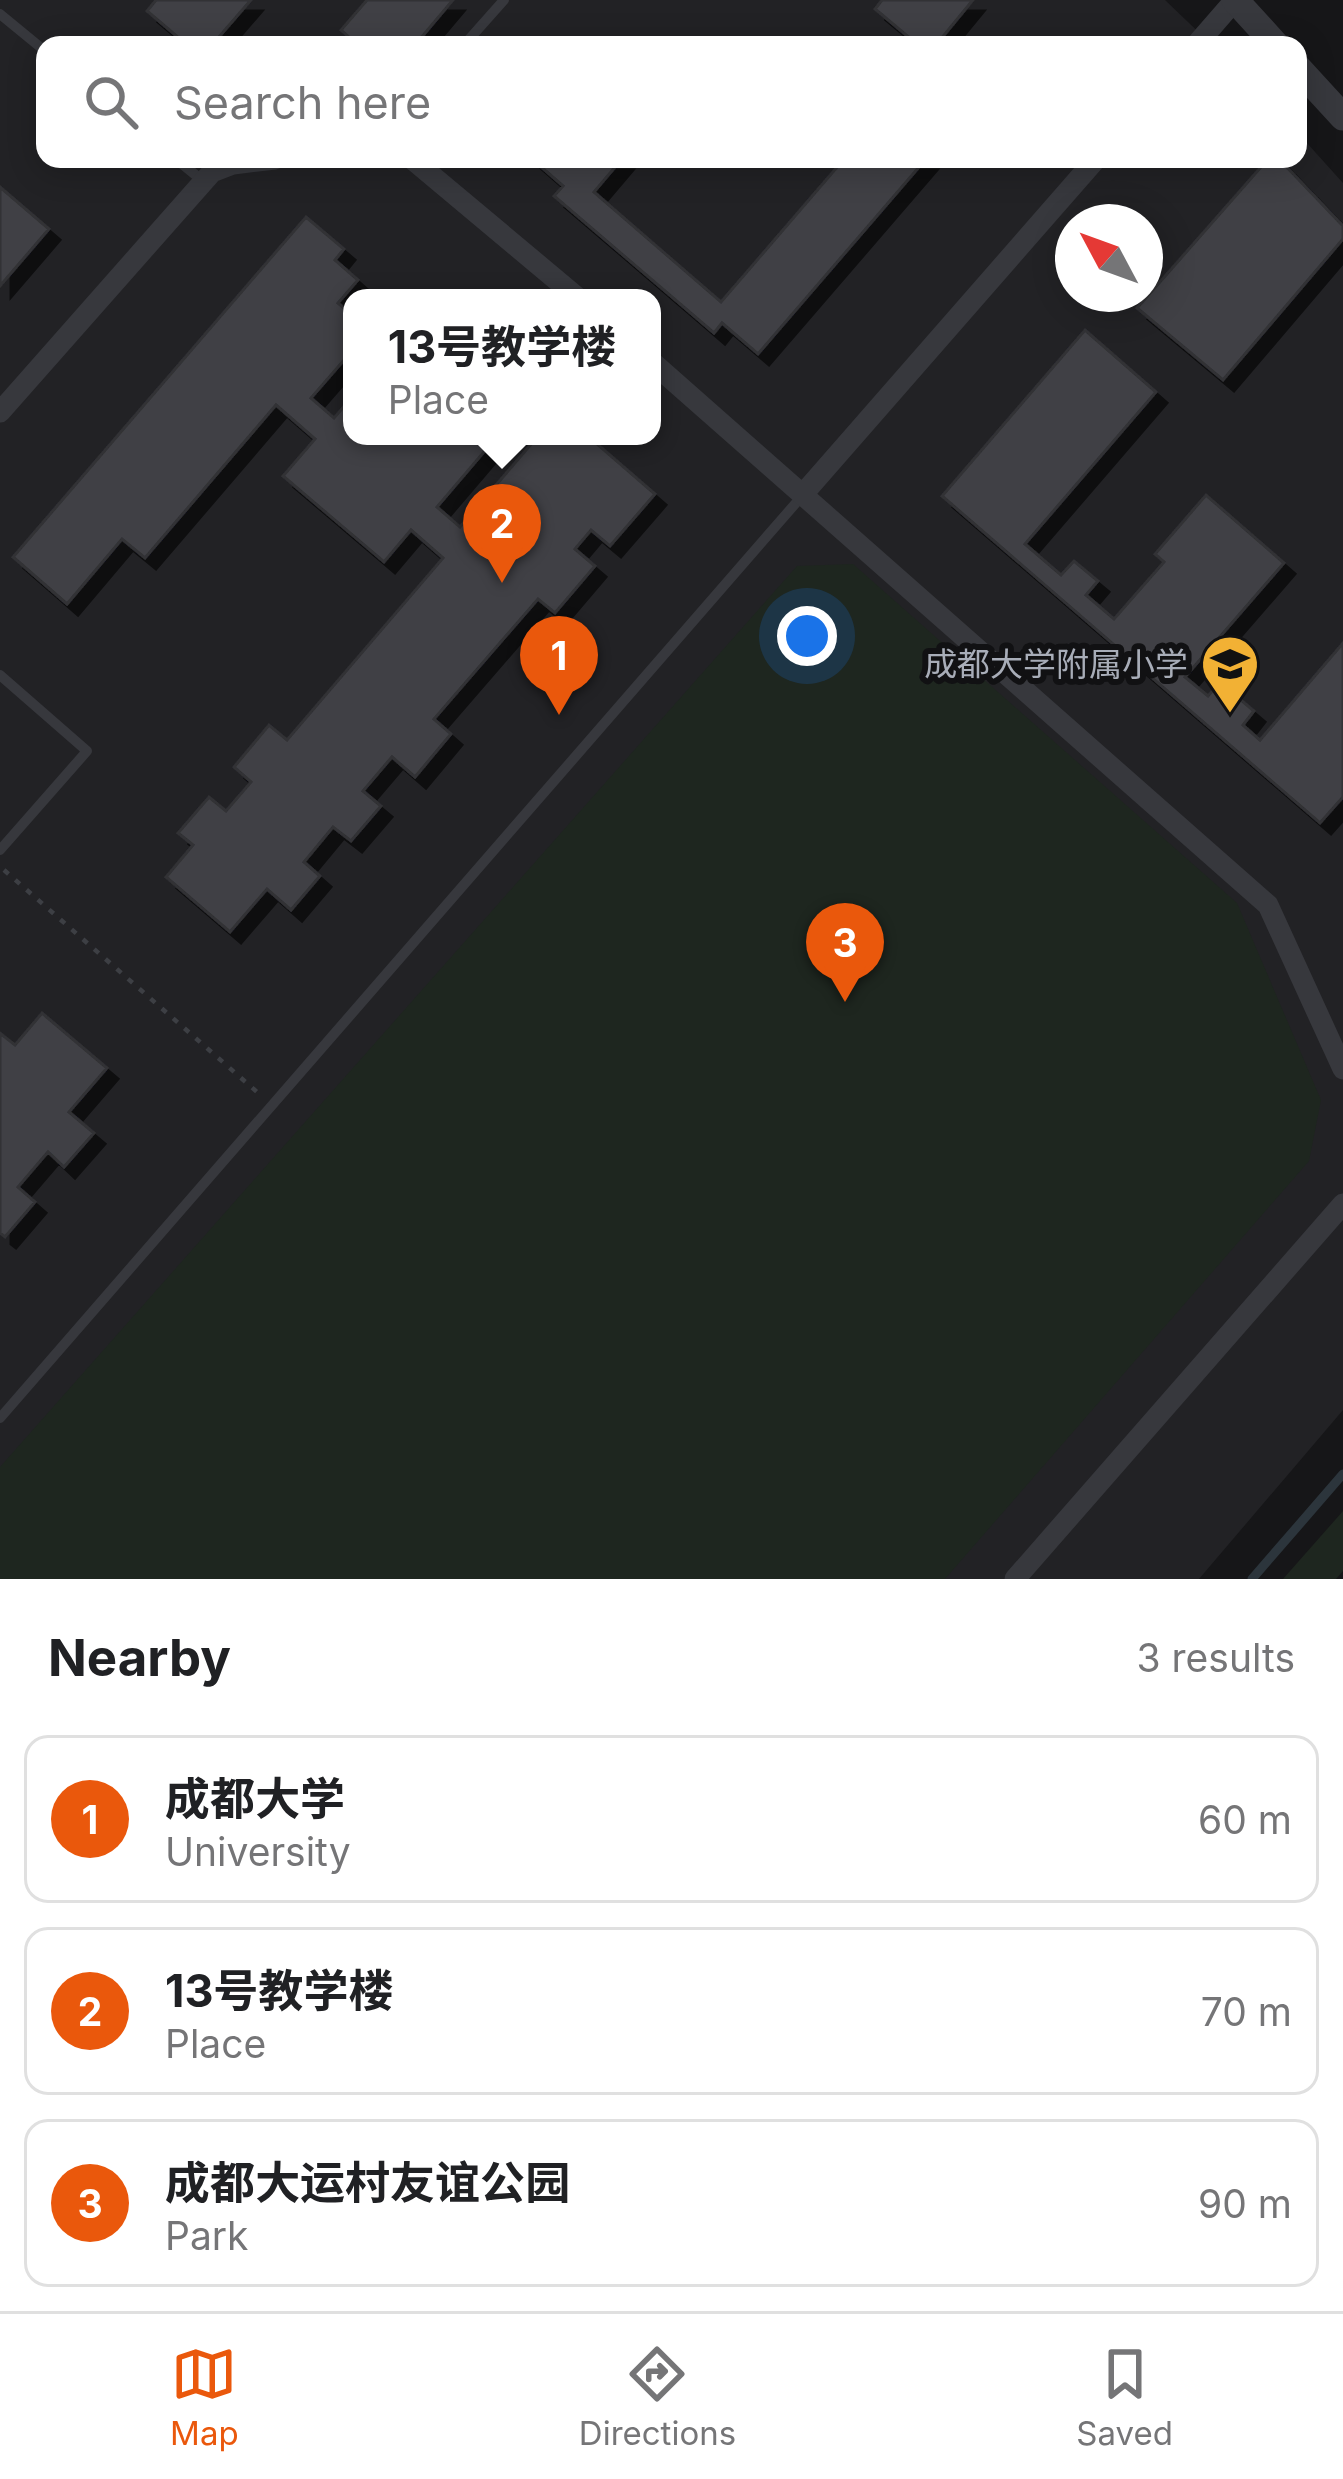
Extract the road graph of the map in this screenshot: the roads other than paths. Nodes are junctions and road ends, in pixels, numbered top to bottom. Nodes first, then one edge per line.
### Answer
1 (504, 0) edge
2 (1235, 0) edge
3 (0, 14) edge
4 (472, 36) edge
5 (1204, 36) edge
6 (1268, 36) edge
7 (36, 44) edge
8 (1307, 78) edge
9 (1343, 117) edge
10 (187, 168) edge
11 (218, 168) edge
12 (423, 168) edge
13 (1088, 168) edge
14 (203, 181) junction
15 (567, 289) edge
16 (661, 370) edge
17 (0, 412) edge
18 (804, 494) junction
19 (0, 675) edge
20 (0, 850) edge
21 (1343, 1069) edge
22 (1343, 1204) edge
23 (0, 1418) edge
24 (1015, 1579) edge

1 - 4 lane
2 - 5 street
2 - 6 street
3 - 7 lane
8 - 9 street
10 - 14 lane
11 - 14 street
12 - 15 street
13 - 18 street
14 - 17 street
16 - 18 street
18 - 21 street
18 - 23 lane
19 - 20 lane
22 - 24 street

